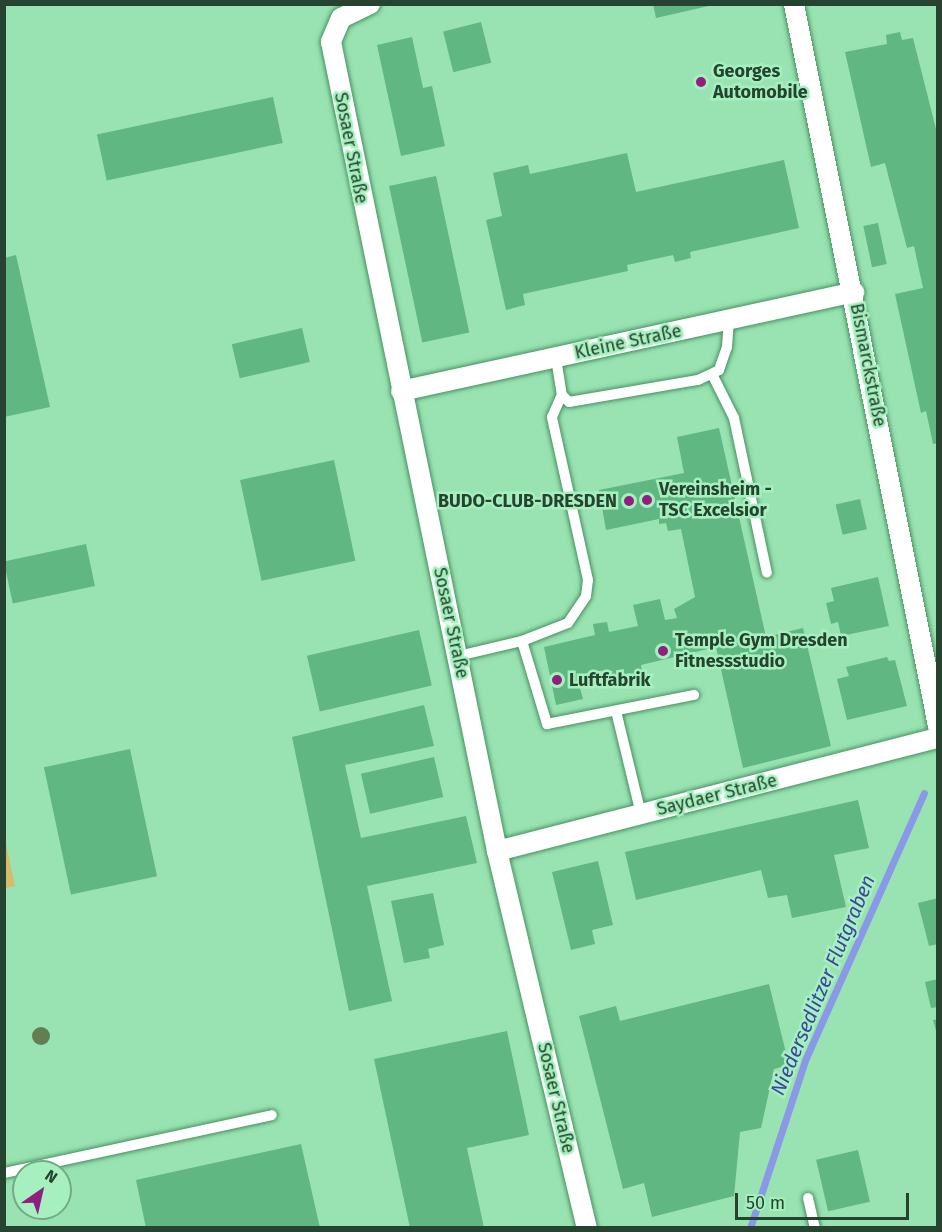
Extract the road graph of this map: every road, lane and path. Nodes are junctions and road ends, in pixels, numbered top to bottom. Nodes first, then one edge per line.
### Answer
1 (370, 4) edge
2 (794, 4) edge
3 (854, 292) junction
4 (729, 320) junction
5 (556, 358) junction
6 (713, 376) junction
7 (401, 392) junction
8 (562, 395) junction
9 (767, 573) dead end
10 (522, 641) junction
11 (458, 656) junction
12 (694, 695) dead end
13 (616, 711) junction
14 (938, 726) edge
15 (938, 738) edge
16 (641, 814) junction
17 (497, 851) junction
18 (272, 1115) dead end
19 (4, 1173) edge
20 (808, 1198) dead end
21 (587, 1227) edge
22 (814, 1227) edge

1 - 7 street, Sosaer Straße
2 - 3 street, Bismarckstraße
3 - 4 street, Kleine Straße
3 - 14 street, Bismarckstraße
4 - 5 street, Kleine Straße
4 - 6 lane
5 - 7 street, Kleine Straße
5 - 8 lane
6 - 8 lane
6 - 9 lane
7 - 11 street, Sosaer Straße
8 - 10 lane
10 - 11 lane
10 - 13 lane
11 - 17 street, Sosaer Straße
12 - 13 lane
13 - 16 lane
15 - 16 street, Saydaer Straße
16 - 17 street, Saydaer Straße
17 - 21 street, Sosaer Straße
18 - 19 lane
20 - 22 lane

